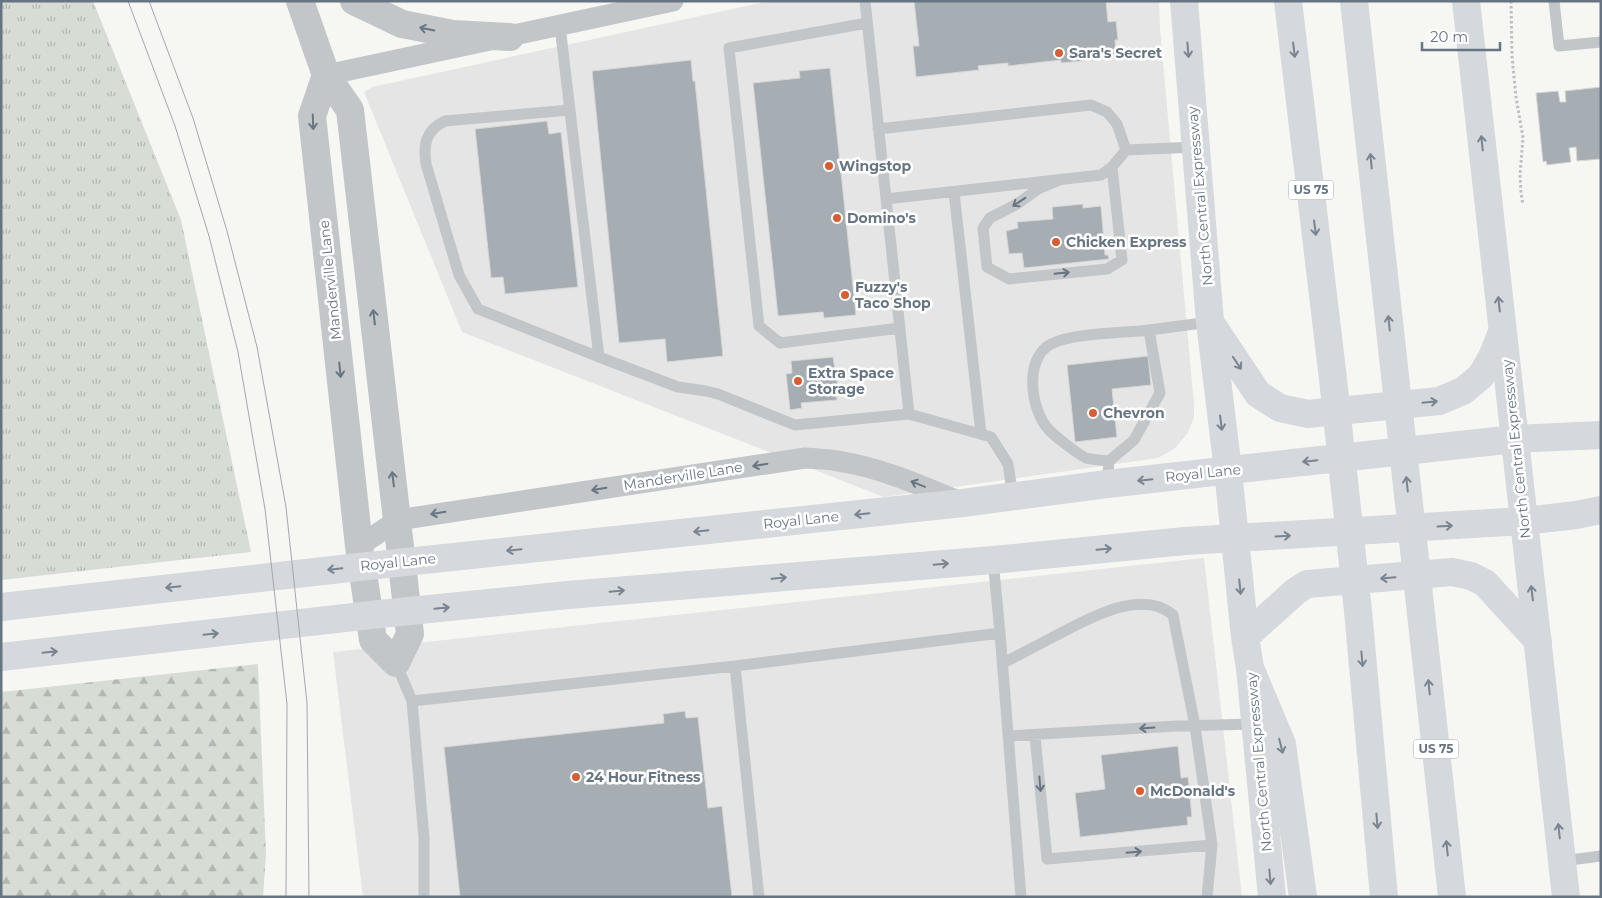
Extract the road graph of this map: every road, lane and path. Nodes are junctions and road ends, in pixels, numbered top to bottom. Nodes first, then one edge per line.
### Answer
1 (300, 1) edge
2 (354, 1) edge
3 (673, 1) edge
4 (865, 1) edge
5 (1184, 1) edge
6 (1288, 1) edge
7 (1354, 1) edge
8 (1466, 1) edge
9 (1511, 1) edge
10 (1554, 1) edge
11 (867, 23) junction
12 (560, 26) junction
13 (510, 37) junction
14 (1601, 42) edge
15 (326, 76) junction
16 (569, 110) junction
17 (878, 129) junction
18 (1196, 146) junction
19 (1126, 150) junction
20 (1112, 167) junction
21 (1062, 180) junction
22 (954, 192) junction
23 (886, 199) junction
24 (1523, 205) dead end
25 (1210, 322) junction
26 (900, 328) junction
27 (1149, 330) junction
28 (1502, 331) junction
29 (599, 357) junction
30 (909, 414) junction
31 (981, 434) junction
32 (1601, 435) edge
33 (1515, 440) junction
34 (1228, 470) junction
35 (1108, 473) junction
36 (1013, 497) junction
37 (963, 503) junction
38 (1601, 510) edge
39 (398, 520) junction
40 (1524, 521) junction
41 (1234, 539) junction
42 (359, 546) junction
43 (993, 560) junction
44 (1, 606) edge
45 (1000, 634) junction
46 (1245, 637) junction
47 (1538, 641) junction
48 (1, 657) edge
49 (396, 663) junction
50 (1003, 663) junction
51 (735, 666) junction
52 (1250, 668) junction
53 (412, 701) junction
54 (1255, 724) junction
55 (1195, 726) junction
56 (1009, 736) junction
57 (1035, 736) junction
58 (1212, 845) junction
59 (1601, 856) edge
60 (1562, 861) junction
61 (424, 897) edge
62 (759, 897) edge
63 (1021, 897) edge
64 (1207, 897) edge
65 (1272, 897) edge
66 (1303, 897) edge
67 (1384, 897) edge
68 (1452, 897) edge
69 (1566, 897) edge

1 - 15 street
13 -> 2 street
3 - 12 street
4 - 11 lane
5 -> 18 main road, North Central Expressway
6 -> 67 main road, US 75
68 -> 7 main road, US 75
28 -> 8 main road, North Central Expressway
9 - 24 path
10 - 14 lane
11 - 17 lane
11 - 26 lane
12 - 13 street
12 - 16 lane
13 - 15 street
39 -> 15 street
15 -> 42 street, Manderville Lane
16 - 29 lane
16 - 29 lane
17 - 19 lane
17 - 23 lane
18 - 19 lane
18 - 25 main road, North Central Expressway
19 - 20 lane
20 - 21 lane
21 -> 20 lane
21 - 22 lane
22 - 23 lane
22 - 31 lane
23 - 26 lane
25 - 27 lane
25 -> 28 main road
25 -> 34 main road, North Central Expressway
26 - 30 lane
27 - 35 lane
27 - 35 lane
28 - 33 main road, North Central Expressway
29 - 30 lane
30 - 31 lane
31 - 36 lane
32 - 33 main road, Royal Lane
33 -> 34 main road, Royal Lane
33 - 40 main road, North Central Expressway
34 -> 35 main road, Royal Lane
34 - 41 main road, North Central Expressway
35 - 36 main road, Royal Lane
36 - 37 main road, Royal Lane
37 -> 39 street, Manderville Lane
37 -> 44 main road, Royal Lane
38 - 40 main road
39 - 42 street, Manderville Lane
39 - 49 street
41 -> 40 main road
47 -> 40 main road, North Central Expressway
43 -> 41 main road
41 -> 46 main road, North Central Expressway
42 - 49 street, Manderville Lane
43 - 45 lane
48 -> 43 main road
45 - 50 lane
45 - 51 lane
47 -> 46 main road
46 - 52 main road, North Central Expressway
60 -> 47 main road, North Central Expressway
49 - 53 lane
50 - 55 lane
50 - 56 lane
51 - 53 lane
51 - 62 lane
52 - 54 main road, North Central Expressway
52 -> 66 main road
53 - 61 lane
54 - 55 lane
54 -> 65 main road, North Central Expressway
55 -> 57 lane
55 - 58 lane
56 - 57 lane
56 - 63 lane
57 -> 58 lane
58 - 64 lane
59 - 60 lane
60 - 69 main road, North Central Expressway

